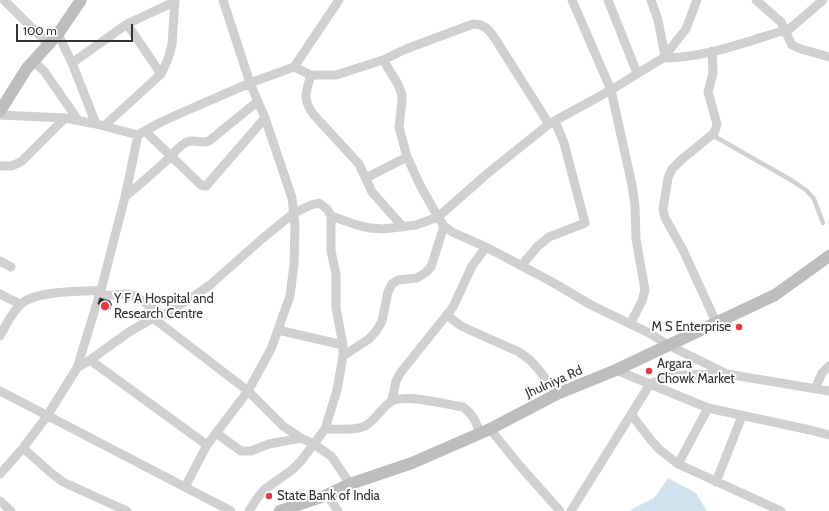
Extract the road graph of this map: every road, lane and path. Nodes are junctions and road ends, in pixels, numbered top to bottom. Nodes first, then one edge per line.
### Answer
1 (4, 0) edge
2 (222, 0) edge
3 (339, 0) edge
4 (572, 0) edge
5 (608, 0) edge
6 (651, 0) edge
7 (696, 0) edge
8 (756, 0) edge
9 (823, 0) edge
10 (175, 1) edge
11 (77, 2) edge
12 (127, 24) junction
13 (786, 31) junction
14 (58, 34) junction
15 (48, 44) junction
16 (712, 52) junction
17 (664, 57) junction
18 (829, 58) edge
19 (383, 60) junction
20 (33, 61) junction
21 (72, 63) junction
22 (294, 67) junction
23 (637, 73) junction
24 (161, 74) junction
25 (311, 75) junction
26 (250, 83) junction
27 (611, 90) junction
28 (257, 102) junction
29 (1, 109) edge
30 (65, 118) junction
31 (265, 118) junction
32 (78, 120) junction
33 (552, 122) junction
34 (100, 125) junction
35 (142, 134) junction
36 (712, 135) junction
37 (172, 156) junction
38 (407, 157) junction
39 (0, 166) edge
40 (366, 178) junction
41 (125, 197) junction
42 (294, 213) junction
43 (331, 216) junction
44 (438, 217) junction
45 (824, 223) dead end
46 (444, 226) junction
47 (403, 227) junction
48 (486, 247) junction
49 (829, 256) edge
50 (0, 261) edge
51 (521, 266) junction
52 (11, 267) dead end
53 (100, 293) junction
54 (0, 294) edge
55 (20, 304) junction
56 (163, 315) junction
57 (447, 316) junction
58 (153, 318) junction
59 (716, 322) junction
60 (630, 324) junction
61 (278, 330) junction
62 (0, 336) edge
63 (343, 344) junction
64 (668, 345) junction
65 (343, 356) junction
66 (90, 360) junction
67 (829, 366) edge
68 (77, 368) junction
69 (616, 370) junction
70 (727, 374) junction
71 (650, 384) junction
72 (815, 389) junction
73 (0, 391) edge
74 (248, 391) junction
75 (829, 391) edge
76 (557, 394) junction
77 (392, 400) junction
78 (708, 408) junction
79 (631, 414) junction
80 (47, 416) junction
81 (742, 416) junction
82 (325, 429) junction
83 (485, 431) junction
84 (216, 433) junction
85 (829, 435) edge
86 (301, 438) junction
87 (314, 444) junction
88 (207, 445) junction
89 (23, 448) junction
90 (678, 464) junction
91 (0, 474) edge
92 (716, 482) junction
93 (350, 484) junction
94 (185, 487) junction
95 (327, 495) junction
96 (0, 502) edge
97 (123, 510) edge
98 (11, 511) edge
99 (231, 511) edge
100 (249, 511) edge
101 (280, 511) edge
102 (338, 511) edge
103 (560, 511) edge
104 (571, 511) edge
105 (781, 511) edge

1 - 15 street
2 - 26 street
3 - 22 street
4 - 27 street
5 - 23 street
6 - 17 street
7 - 17 street
8 - 13 street
9 - 13 street
10 - 12 street
10 - 24 street
11 - 14 street
12 - 21 street
12 - 24 street
13 - 16 street
13 - 18 street
14 - 15 street
14 - 21 street
15 - 20 street
16 - 17 street
16 - 36 street
17 - 23 street
19 - 25 street
19 - 33 street
19 - 38 street
20 - 29 street
20 - 32 street
21 - 34 street
22 - 25 street
22 - 26 street
23 - 27 street
24 - 34 street
25 - 40 street
26 - 28 street
26 - 35 street
27 - 33 street
27 - 60 street
28 - 31 street
28 - 37 street
29 - 30 street
30 - 32 street
30 - 39 street
31 - 37 street
31 - 42 street
32 - 34 street
33 - 44 street
33 - 51 street
34 - 35 street
35 - 37 street
35 - 41 street
36 - 45 lane
36 - 59 street
37 - 41 street
38 - 40 street
38 - 44 street
40 - 47 street
41 - 53 street
42 - 43 street
42 - 56 street
42 - 61 street
43 - 47 street
43 - 63 street
44 - 46 street
44 - 47 street
46 - 48 street
46 - 65 street
48 - 51 street
48 - 57 street
49 - 59 street, Jhulniya Rd
50 - 52 street
51 - 60 street
53 - 55 street
53 - 56 street
53 - 68 street
54 - 55 street
55 - 62 street
56 - 58 street
57 - 76 street
57 - 77 street
58 - 66 street
58 - 74 street
59 - 64 street, Jhulniya Rd
60 - 64 street
61 - 63 street
61 - 74 street
63 - 65 street
64 - 69 street, Jhulniya Rd
64 - 70 street
65 - 82 street
66 - 68 street
66 - 88 street
67 - 72 street
68 - 80 street
69 - 71 street
69 - 76 street, Jhulniya Rd
70 - 71 street
70 - 72 street
71 - 78 street
71 - 79 street
72 - 75 street
73 - 80 street
74 - 84 street
74 - 86 street
76 - 83 street, Jhulniya Rd
77 - 82 street
77 - 83 street
78 - 81 street
78 - 90 street
79 - 90 street
79 - 104 street
80 - 89 street
80 - 94 street
81 - 85 street
81 - 92 street
82 - 87 street
83 - 93 street, Jhulniya Rd
83 - 103 street
84 - 86 street
84 - 88 street
86 - 87 street
87 - 93 street
87 - 100 street
88 - 94 street
89 - 91 street
89 - 97 street
90 - 92 street
92 - 105 street
93 - 95 street, Jhulniya Rd
94 - 99 street
95 - 101 street, Jhulniya Rd
95 - 102 street
96 - 98 street

